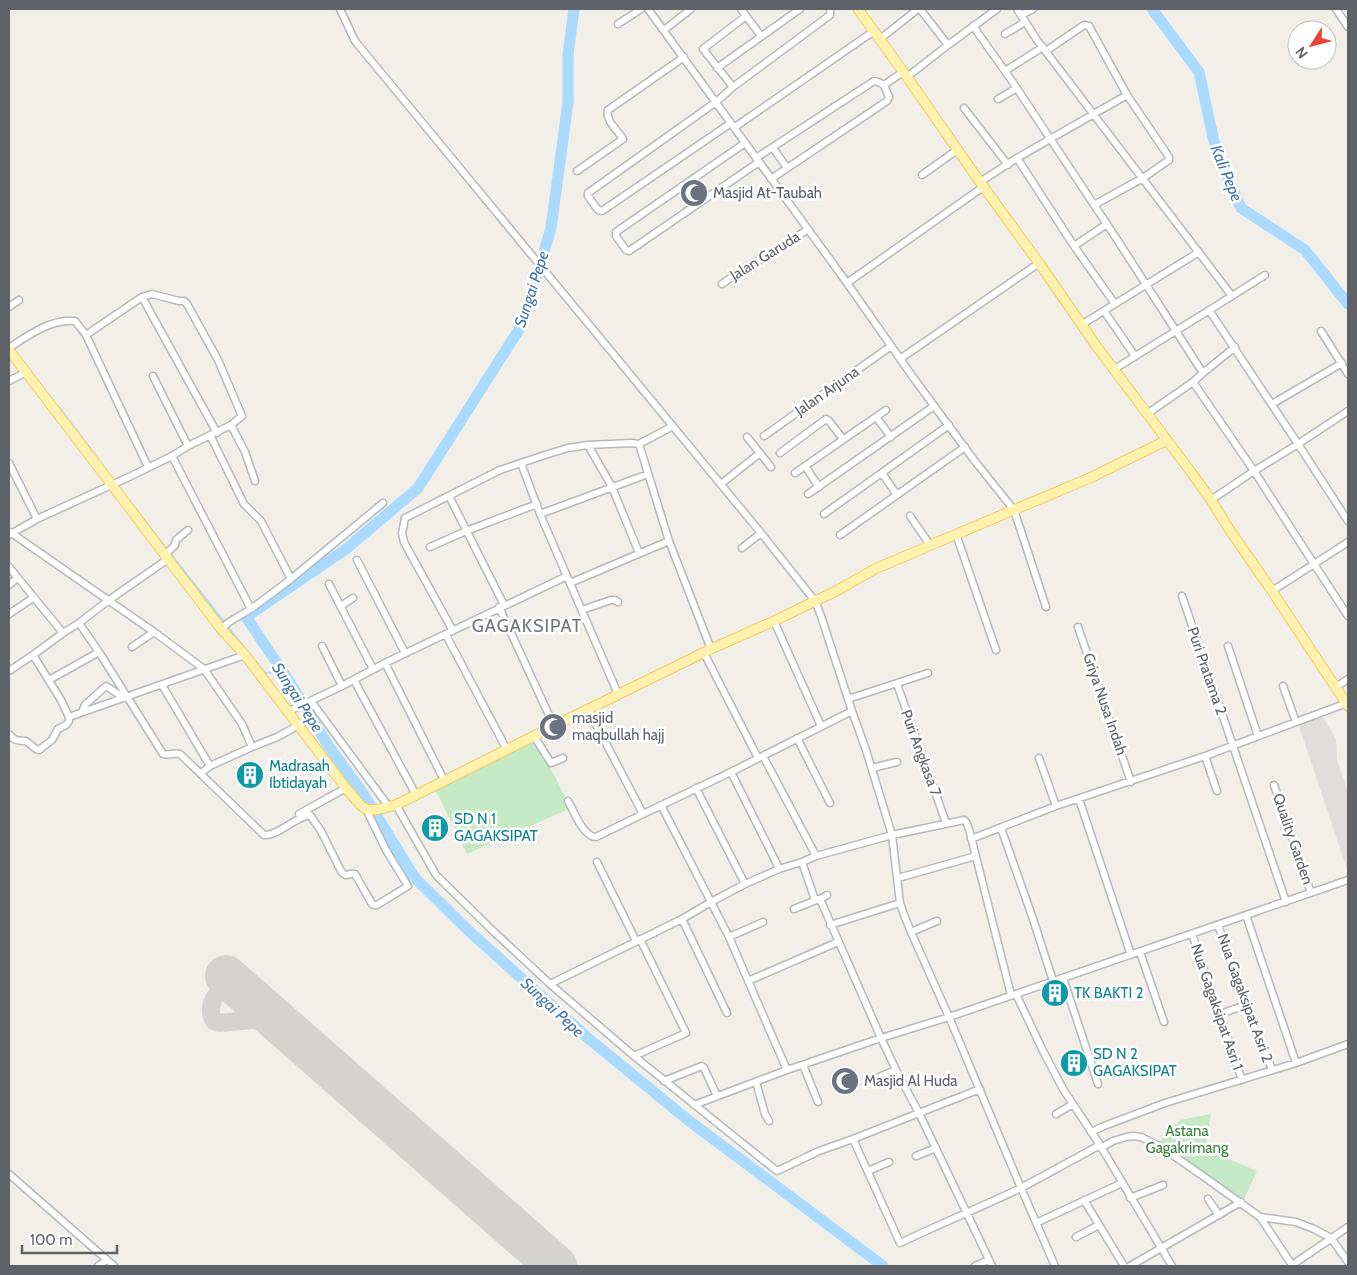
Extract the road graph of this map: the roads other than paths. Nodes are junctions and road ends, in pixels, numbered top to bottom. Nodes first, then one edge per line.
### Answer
1 (340, 9) edge
2 (641, 9) edge
3 (648, 9) edge
4 (691, 9) edge
5 (741, 9) edge
6 (800, 9) edge
7 (830, 9) edge
8 (858, 9) edge
9 (919, 9) edge
10 (982, 9) edge
11 (997, 9) edge
12 (1032, 9) edge
13 (1336, 9) edge
14 (1019, 12) edge
15 (746, 16) junction
16 (986, 16) junction
17 (1025, 22) junction
18 (618, 24) dead end
19 (973, 26) junction
20 (1348, 27) edge
21 (664, 30) junction
22 (874, 31) junction
23 (1004, 34) dead end
24 (761, 36) junction
25 (880, 39) junction
26 (948, 45) junction
27 (1044, 49) junction
28 (684, 58) junction
29 (717, 68) junction
30 (1005, 71) junction
31 (905, 75) junction
32 (884, 85) junction
33 (733, 87) junction
34 (1016, 88) junction
35 (1127, 94) junction
36 (998, 99) dead end
37 (716, 102) junction
38 (964, 108) dead end
39 (1094, 114) junction
40 (733, 125) junction
41 (1050, 140) junction
42 (746, 143) junction
43 (773, 148) junction
44 (957, 150) junction
45 (1017, 158) junction
46 (758, 160) junction
47 (1008, 165) junction
48 (787, 168) junction
49 (577, 172) dead end
50 (922, 175) dead end
51 (1142, 178) junction
52 (771, 179) junction
53 (981, 185) junction
54 (682, 186) junction
55 (696, 205) junction
56 (1094, 205) junction
57 (1107, 224) junction
58 (808, 229) junction
59 (1074, 246) junction
60 (1199, 252) junction
61 (1039, 263) junction
62 (1264, 276) dead end
63 (848, 283) junction
64 (722, 284) dead end
65 (1147, 284) junction
66 (1232, 296) junction
67 (142, 297) junction
68 (19, 300) dead end
69 (1114, 304) junction
70 (9, 307) edge
71 (1209, 310) junction
72 (1104, 311) junction
73 (1081, 325) junction
74 (1176, 331) junction
75 (1321, 331) dead end
76 (86, 335) junction
77 (891, 346) junction
78 (1235, 347) junction
79 (9, 349) edge
80 (1134, 356) junction
81 (900, 359) junction
82 (1342, 363) junction
83 (1113, 370) junction
84 (26, 372) junction
85 (1203, 373) junction
86 (1348, 374) edge
87 (153, 376) dead end
88 (9, 381) edge
89 (1193, 382) junction
90 (1272, 404) junction
91 (934, 406) junction
92 (886, 410) dead end
93 (1348, 411) edge
94 (1148, 414) junction
95 (876, 417) junction
96 (230, 425) junction
97 (949, 425) junction
98 (673, 426) junction
99 (214, 434) junction
100 (764, 436) dead end
101 (891, 436) junction
102 (747, 437) dead end
103 (843, 439) junction
104 (1167, 440) junction
105 (639, 444) junction
106 (1298, 444) junction
107 (588, 445) junction
108 (188, 446) junction
109 (966, 448) junction
110 (760, 453) junction
111 (780, 453) dead end
112 (172, 456) junction
113 (9, 462) edge
114 (520, 463) junction
115 (805, 466) junction
116 (148, 467) junction
117 (771, 467) dead end
118 (1254, 471) junction
119 (795, 473) dead end
120 (882, 473) junction
121 (648, 474) junction
122 (255, 481) dead end
123 (721, 484) junction
124 (112, 485) junction
125 (819, 486) junction
126 (612, 487) junction
127 (808, 494) dead end
128 (897, 495) junction
129 (449, 496) junction
130 (1211, 500) junction
131 (383, 502) dead end
132 (537, 504) junction
133 (1014, 510) junction
134 (540, 514) junction
135 (824, 514) dead end
136 (910, 516) dead end
137 (37, 519) junction
138 (1348, 521) edge
139 (188, 530) dead end
140 (466, 530) junction
141 (10, 533) edge
142 (761, 533) junction
143 (956, 534) junction
144 (840, 535) dead end
145 (669, 541) junction
146 (1348, 542) edge
147 (930, 545) junction
148 (430, 547) dead end
149 (742, 548) dead end
150 (168, 553) junction
151 (639, 553) junction
152 (357, 560) dead end
153 (1314, 564) junction
154 (9, 567) edge
155 (566, 576) junction
156 (17, 578) junction
157 (290, 579) junction
158 (570, 583) junction
159 (330, 584) dead end
160 (9, 585) edge
161 (1272, 591) junction
162 (1182, 596) dead end
163 (33, 598) junction
164 (353, 598) dead end
165 (109, 600) junction
166 (815, 601) junction
167 (618, 602) dead end
168 (341, 606) junction
169 (502, 606) junction
170 (1046, 607) dead end
171 (251, 609) junction
172 (582, 610) junction
173 (9, 614) edge
174 (1348, 616) edge
175 (774, 620) junction
176 (80, 623) junction
177 (1078, 626) dead end
178 (222, 628) junction
179 (453, 631) junction
180 (154, 632) junction
181 (62, 633) junction
182 (446, 635) junction
183 (132, 646) dead end
184 (322, 646) dead end
185 (1228, 646) dead end
186 (996, 650) dead end
187 (708, 651) junction
188 (99, 652) junction
189 (406, 653) junction
190 (33, 655) junction
191 (245, 655) junction
192 (385, 663) junction
193 (204, 669) junction
194 (373, 669) junction
195 (9, 671) edge
196 (928, 673) dead end
197 (1348, 679) edge
198 (49, 680) junction
199 (354, 680) junction
200 (897, 684) junction
201 (162, 685) junction
202 (342, 686) junction
203 (1283, 686) dead end
204 (1336, 687) junction
205 (618, 694) junction
206 (125, 698) junction
207 (848, 699) junction
208 (309, 702) junction
209 (1348, 704) edge
210 (588, 709) junction
211 (292, 710) junction
212 (852, 711) junction
213 (84, 712) junction
214 (70, 717) junction
215 (1296, 722) junction
216 (299, 725) junction
217 (554, 726) junction
218 (821, 726) junction
219 (9, 734) edge
220 (534, 736) junction
221 (1258, 736) junction
222 (797, 738) junction
223 (1233, 746) junction
224 (252, 747) junction
225 (508, 750) junction
226 (1205, 756) junction
227 (760, 757) junction
228 (563, 758) dead end
229 (1039, 758) dead end
230 (897, 762) dead end
231 (210, 766) junction
232 (872, 768) junction
233 (731, 772) junction
234 (201, 773) junction
235 (444, 780) junction
236 (1131, 782) junction
237 (1274, 785) dead end
238 (346, 788) junction
239 (696, 788) junction
240 (1216, 791) dead end
241 (416, 795) junction
242 (1079, 799) junction
243 (568, 801) dead end
244 (830, 803) dead end
245 (661, 805) junction
246 (1056, 806) junction
247 (390, 807) junction
248 (369, 809) junction
249 (642, 814) junction
250 (946, 823) junction
251 (276, 827) dead end
252 (1001, 828) junction
253 (892, 835) junction
254 (971, 839) junction
255 (816, 856) junction
256 (976, 856) junction
257 (597, 862) dead end
258 (802, 862) junction
259 (778, 869) junction
260 (898, 878) junction
261 (1348, 880) edge
262 (745, 884) junction
263 (1311, 893) junction
264 (820, 898) junction
265 (711, 902) junction
266 (900, 902) junction
267 (1286, 902) junction
268 (794, 909) dead end
269 (1246, 915) junction
270 (682, 919) junction
271 (937, 921) dead end
272 (763, 922) dead end
273 (830, 925) junction
274 (1218, 925) junction
275 (911, 932) junction
276 (1192, 934) junction
277 (729, 937) junction
278 (638, 940) junction
279 (838, 942) junction
280 (1140, 952) junction
281 (1131, 955) junction
282 (1063, 978) junction
283 (748, 981) junction
284 (1053, 982) junction
285 (550, 984) junction
286 (1014, 995) junction
287 (1246, 1005) junction
288 (727, 1013) dead end
289 (1220, 1014) junction
290 (949, 1017) junction
291 (1164, 1022) dead end
292 (881, 1038) junction
293 (1347, 1047) edge
294 (634, 1056) junction
295 (1296, 1063) junction
296 (803, 1065) junction
297 (787, 1070) junction
298 (896, 1070) junction
299 (1272, 1070) junction
300 (872, 1080) dead end
301 (1242, 1080) junction
302 (664, 1081) junction
303 (756, 1082) junction
304 (1098, 1084) dead end
305 (980, 1089) junction
306 (717, 1096) junction
307 (818, 1102) dead end
308 (1073, 1104) junction
309 (694, 1105) junction
310 (919, 1112) junction
311 (1056, 1114) dead end
312 (769, 1121) dead end
313 (1092, 1132) junction
314 (853, 1139) junction
315 (1100, 1147) junction
316 (936, 1148) junction
317 (916, 1156) dead end
318 (889, 1162) dead end
319 (868, 1171) junction
320 (9, 1174) edge
321 (1122, 1183) junction
322 (1163, 1184) dead end
323 (1021, 1188) junction
324 (1130, 1198) junction
325 (1208, 1199) dead end
326 (1084, 1200) junction
327 (1241, 1202) junction
328 (968, 1214) junction
329 (1219, 1215) junction
330 (1260, 1217) junction
331 (1036, 1223) junction
332 (1099, 1225) junction
333 (1348, 1227) edge
334 (1076, 1237) dead end
335 (1331, 1238) junction
336 (1162, 1249) junction
337 (107, 1260) junction
338 (1348, 1262) edge
339 (991, 1263) edge
340 (98, 1266) edge
341 (114, 1266) edge
342 (975, 1266) edge
343 (1055, 1266) edge
344 (1124, 1266) edge
345 (1130, 1266) edge
346 (1172, 1266) edge
347 (1292, 1266) edge

1 - 98 street
2 - 18 street
3 - 21 street
4 - 21 street
5 - 15 street
6 - 24 street
7 - 33 street
8 - 22 main road
9 - 25 street
9 - 26 street
10 - 16 street
11 - 16 street
12 - 14 street
13 - 20 street
14 - 17 street
15 - 24 street
15 - 29 street
16 - 19 street
17 - 23 street
17 - 27 street
19 - 26 street
19 - 30 street
21 - 28 street
22 - 25 main road
22 - 40 street
24 - 29 street
25 - 31 main road
26 - 31 street
27 - 30 street
27 - 35 street
27 - 39 street
28 - 37 street
28 - 49 street
29 - 33 street
30 - 34 street
31 - 32 street
31 - 44 main road
32 - 43 street
32 - 48 street
33 - 37 street
34 - 36 street
34 - 41 street
35 - 39 street
35 - 51 street
37 - 40 street
37 - 40 street
38 - 47 street
39 - 41 street
39 - 51 street
40 - 42 street
41 - 45 street
41 - 56 street
42 - 46 street
42 - 54 street
43 - 46 street
43 - 48 street
44 - 50 street
44 - 53 main road
45 - 47 street
45 - 59 street
46 - 52 street
46 - 55 street
47 - 53 street
48 - 52 street
51 - 56 street
51 - 60 street
52 - 58 street
53 - 61 main road
53 - 63 street
54 - 55 street
54 - 55 street
56 - 57 street
57 - 59 street
57 - 65 street
58 - 63 street
58 - 64 street, Jalan Garuda
59 - 69 street
60 - 65 street
60 - 66 street
61 - 73 main road
61 - 81 street
62 - 66 street
63 - 77 street
65 - 69 street
65 - 74 street
66 - 71 street
67 - 76 street
67 - 96 street
67 - 99 street
68 - 70 street
69 - 72 street
71 - 74 street
71 - 78 street
72 - 73 street
72 - 80 street
73 - 83 main road
74 - 80 street
74 - 85 street
75 - 82 street
76 - 79 street
76 - 116 street
77 - 81 street
77 - 100 street, Jalan Arjuna
78 - 85 street
78 - 90 street
79 - 84 main road
80 - 83 street
81 - 91 street
82 - 86 street
82 - 90 street
83 - 94 main road
84 - 88 street
84 - 124 main road
85 - 89 street
87 - 108 street
89 - 94 street
89 - 118 street
90 - 106 street
91 - 97 street
91 - 101 street
92 - 95 street
93 - 106 street
94 - 104 main road
95 - 101 street
95 - 103 street
96 - 99 street
96 - 122 street
97 - 109 street
97 - 120 street
98 - 105 street
98 - 123 street
99 - 108 street
99 - 157 street
101 - 125 street
102 - 110 street
103 - 111 street
103 - 115 street
104 - 130 main road
104 - 133 main road
105 - 107 street
105 - 121 street
106 - 118 street
106 - 138 street
107 - 114 street
107 - 126 street
108 - 112 street
109 - 128 street
109 - 133 street
110 - 117 street
110 - 123 street
112 - 116 street
112 - 171 street
113 - 137 street
114 - 129 street
114 - 132 street
115 - 119 street
115 - 125 street
116 - 124 street
118 - 130 street
118 - 153 street
120 - 128 street
120 - 135 street
121 - 126 street
121 - 145 street
123 - 142 street
124 - 137 street
124 - 150 main road
125 - 127 street
126 - 134 street
126 - 151 street
128 - 144 street
129 - 140 street
129 - 179 street
130 - 161 main road
131 - 157 street
132 - 134 street
132 - 140 street
133 - 143 main road
133 - 170 street
134 - 155 street
136 - 147 street
137 - 141 street
139 - 150 street
140 - 148 street
140 - 169 street
141 - 165 street
142 - 149 street
142 - 166 street
143 - 147 main road
143 - 186 street
145 - 151 street
145 - 187 street
146 - 153 street
147 - 166 main road
150 - 165 street
150 - 178 main road
151 - 158 street
152 - 189 street
153 - 161 street
153 - 174 street
154 - 156 street
155 - 158 street
155 - 169 street
156 - 160 street
156 - 163 street
157 - 171 street
158 - 172 street
159 - 168 street
161 - 204 main road
162 - 223 street, Puri Pratama 2
163 - 173 street
163 - 181 street
164 - 168 street
165 - 176 street
165 - 180 street
166 - 175 main road
166 - 207 street
167 - 172 street
168 - 194 street
169 - 179 street
169 - 217 street
171 - 178 street
172 - 205 street
175 - 187 main road
175 - 218 street
176 - 181 street
176 - 188 street
177 - 236 street, Griya Nusa Indah
178 - 191 main road
179 - 182 street
180 - 183 street
180 - 193 street
181 - 190 street
182 - 189 street
182 - 225 street
184 - 202 street
185 - 221 street
187 - 205 main road
187 - 227 street
188 - 198 street
188 - 206 street
189 - 192 street
190 - 195 street
190 - 198 street
191 - 193 street
191 - 211 main road
192 - 194 street
192 - 235 street
193 - 201 street
193 - 224 street
194 - 199 street
196 - 200 street
197 - 204 street
198 - 214 street
199 - 202 street
199 - 241 street
200 - 207 street
200 - 250 street, Puri Angkasa 7
201 - 206 street
201 - 231 street
202 - 208 street
203 - 215 street
204 - 209 main road
205 - 210 main road
206 - 213 street
206 - 213 street
206 - 234 street
207 - 212 street
208 - 211 street
208 - 247 street
209 - 215 street
210 - 217 main road
210 - 249 street
211 - 216 main road
212 - 218 street
212 - 232 street
213 - 214 street
214 - 219 street
215 - 221 street
216 - 224 street
216 - 238 main road
217 - 220 main road
218 - 222 street
220 - 225 main road
220 - 228 street
221 - 223 street
222 - 227 street
222 - 244 street
223 - 226 street
223 - 267 street, Puri Pratama 2
224 - 231 street
225 - 235 main road
226 - 236 street
226 - 240 street
227 - 233 street
227 - 255 street
229 - 246 street
230 - 232 street
231 - 234 street
232 - 253 street
233 - 239 street
233 - 259 street
234 - 248 street
235 - 241 main road
236 - 242 street
237 - 263 street, Quality Garden
238 - 248 main road
238 - 251 street
239 - 245 street
239 - 262 street
241 - 247 main road
242 - 246 street
242 - 281 street
243 - 249 street
245 - 249 street
245 - 265 street
246 - 252 street
247 - 248 main road
247 - 285 street
250 - 253 street
250 - 254 street
252 - 254 street
252 - 284 street
253 - 255 street
253 - 260 street
254 - 256 street
255 - 258 street
256 - 260 street
256 - 286 street
257 - 278 street
258 - 259 street
258 - 264 street
259 - 262 street
260 - 266 street
261 - 263 street
262 - 265 street
263 - 267 street
264 - 268 street
264 - 273 street
265 - 270 street
265 - 277 street
266 - 273 street
266 - 275 street
267 - 269 street
269 - 274 street
269 - 295 street
270 - 278 street
270 - 288 street
271 - 275 street
272 - 277 street
273 - 279 street
274 - 276 street
274 - 287 street, Nua Gagaksipat Asri 2
275 - 290 street
276 - 280 street
276 - 289 street, Nua Gagaksipat Asri 1
277 - 283 street
278 - 285 street
278 - 294 street
279 - 283 street
279 - 292 street
280 - 281 street
280 - 291 street
281 - 282 street
282 - 284 street
282 - 304 street
283 - 297 street
284 - 286 street
285 - 294 street
286 - 290 street
286 - 308 street
287 - 289 street
287 - 299 street, Nua Gagaksipat Asri 2
289 - 301 street, Nua Gagaksipat Asri 1
290 - 292 street
290 - 305 street
292 - 296 street
292 - 298 street
293 - 295 street
294 - 302 street
295 - 299 street
296 - 297 street
296 - 307 street
297 - 303 street
298 - 300 street
298 - 310 street
299 - 301 street
301 - 313 street
302 - 306 street
302 - 309 street
303 - 306 street
303 - 312 street
305 - 310 street
305 - 323 street
306 - 309 street
308 - 311 street
308 - 313 street
309 - 314 street
310 - 314 street
310 - 316 street
313 - 315 street
314 - 319 street
315 - 321 street
315 - 323 street
315 - 327 street
316 - 317 street
316 - 328 street
318 - 319 street
319 - 328 street
320 - 337 street
321 - 324 street
321 - 326 street
322 - 324 street
323 - 328 street
323 - 331 street
324 - 336 street
325 - 329 street
326 - 331 street
326 - 332 street
327 - 329 street
327 - 330 street
328 - 339 street
329 - 336 street
330 - 335 street
330 - 347 street
331 - 343 street
332 - 334 street
332 - 344 street
333 - 335 street
335 - 338 street
335 - 347 street
336 - 345 street
336 - 346 street
337 - 340 street
337 - 341 street
339 - 342 street

